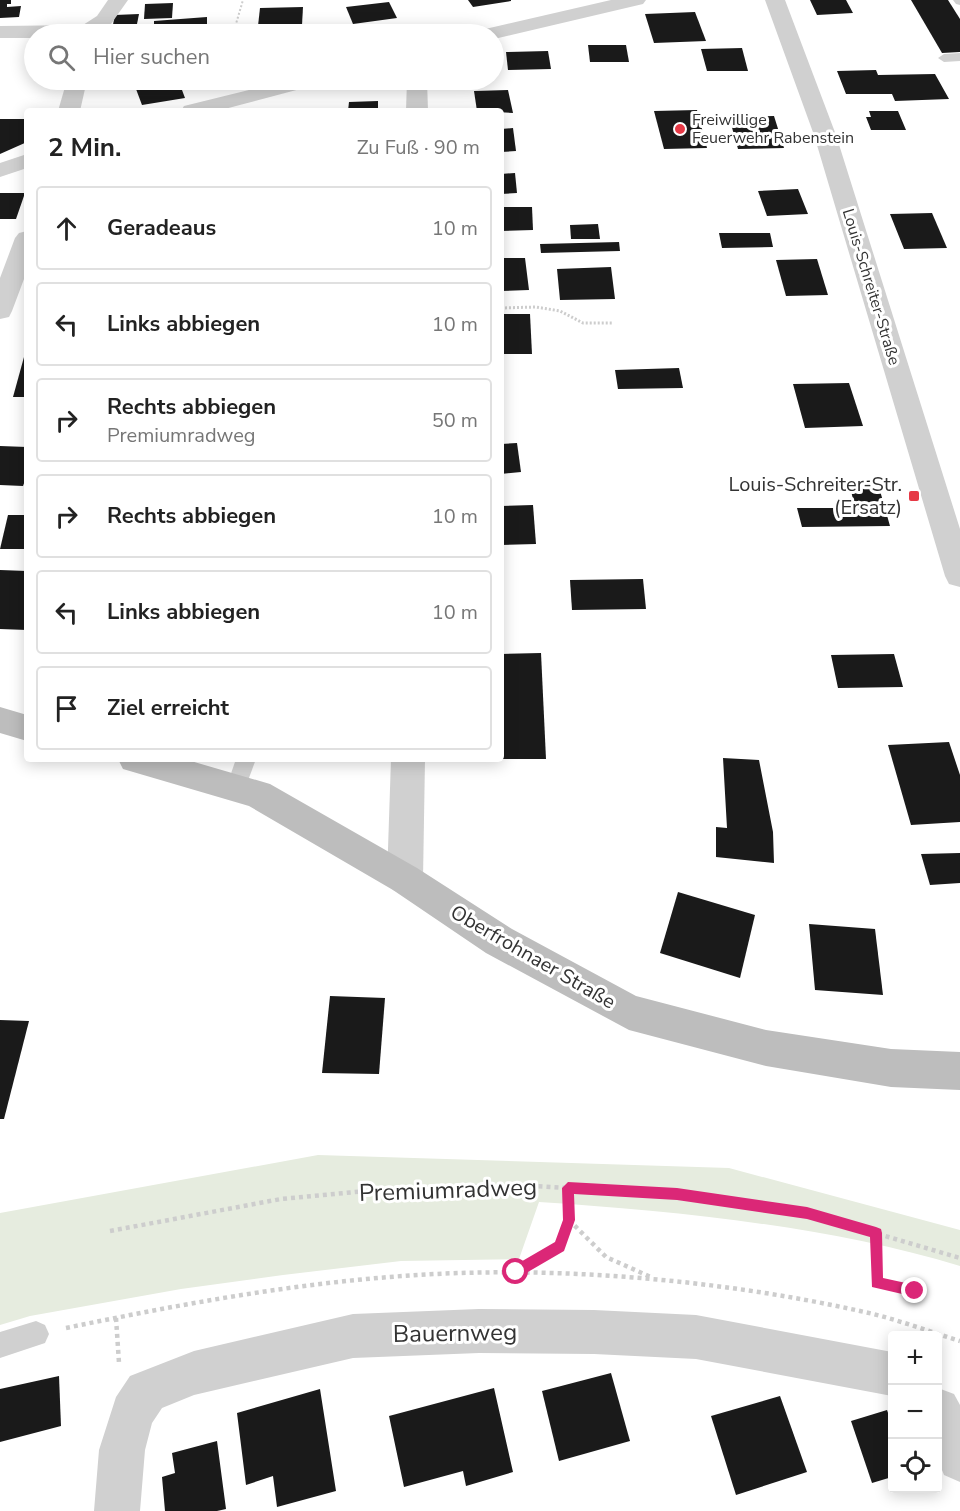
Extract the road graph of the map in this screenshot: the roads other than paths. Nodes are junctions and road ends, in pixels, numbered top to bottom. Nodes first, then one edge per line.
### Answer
1 (118, 0) edge
2 (636, 0) edge
3 (775, 0) edge
4 (99, 24) edge
5 (504, 30) edge
6 (0, 32) edge
7 (24, 32) edge
8 (960, 57) edge
9 (944, 58) dead end
10 (74, 90) edge
11 (273, 90) edge
12 (417, 90) edge
13 (70, 108) edge
14 (204, 108) edge
15 (417, 108) edge
16 (24, 162) edge
17 (0, 170) edge
18 (24, 246) edge
19 (0, 311) edge
20 (960, 576) edge
21 (0, 720) edge
22 (24, 727) edge
23 (158, 762) edge
24 (408, 762) edge
25 (241, 773) edge
26 (405, 879) junction
27 (960, 1071) edge
28 (36, 1334) dead end
29 (0, 1345) edge
30 (888, 1373) edge
31 (942, 1416) edge
32 (960, 1459) edge
33 (117, 1511) edge

1 - 4 street
2 - 5 street
3 - 20 street, Louis-Schreiter-Straße
6 - 7 street
8 - 9 lane
10 - 13 street
11 - 14 street
12 - 15 street
16 - 17 street
18 - 19 street
21 - 22 main road
23 - 25 main road, Oberfrohnaer Straße
24 - 26 street
25 - 26 main road, Oberfrohnaer Straße
26 - 27 main road, Oberfrohnaer Straße
28 - 29 lane
30 - 33 street, Bauernweg
31 - 32 street

